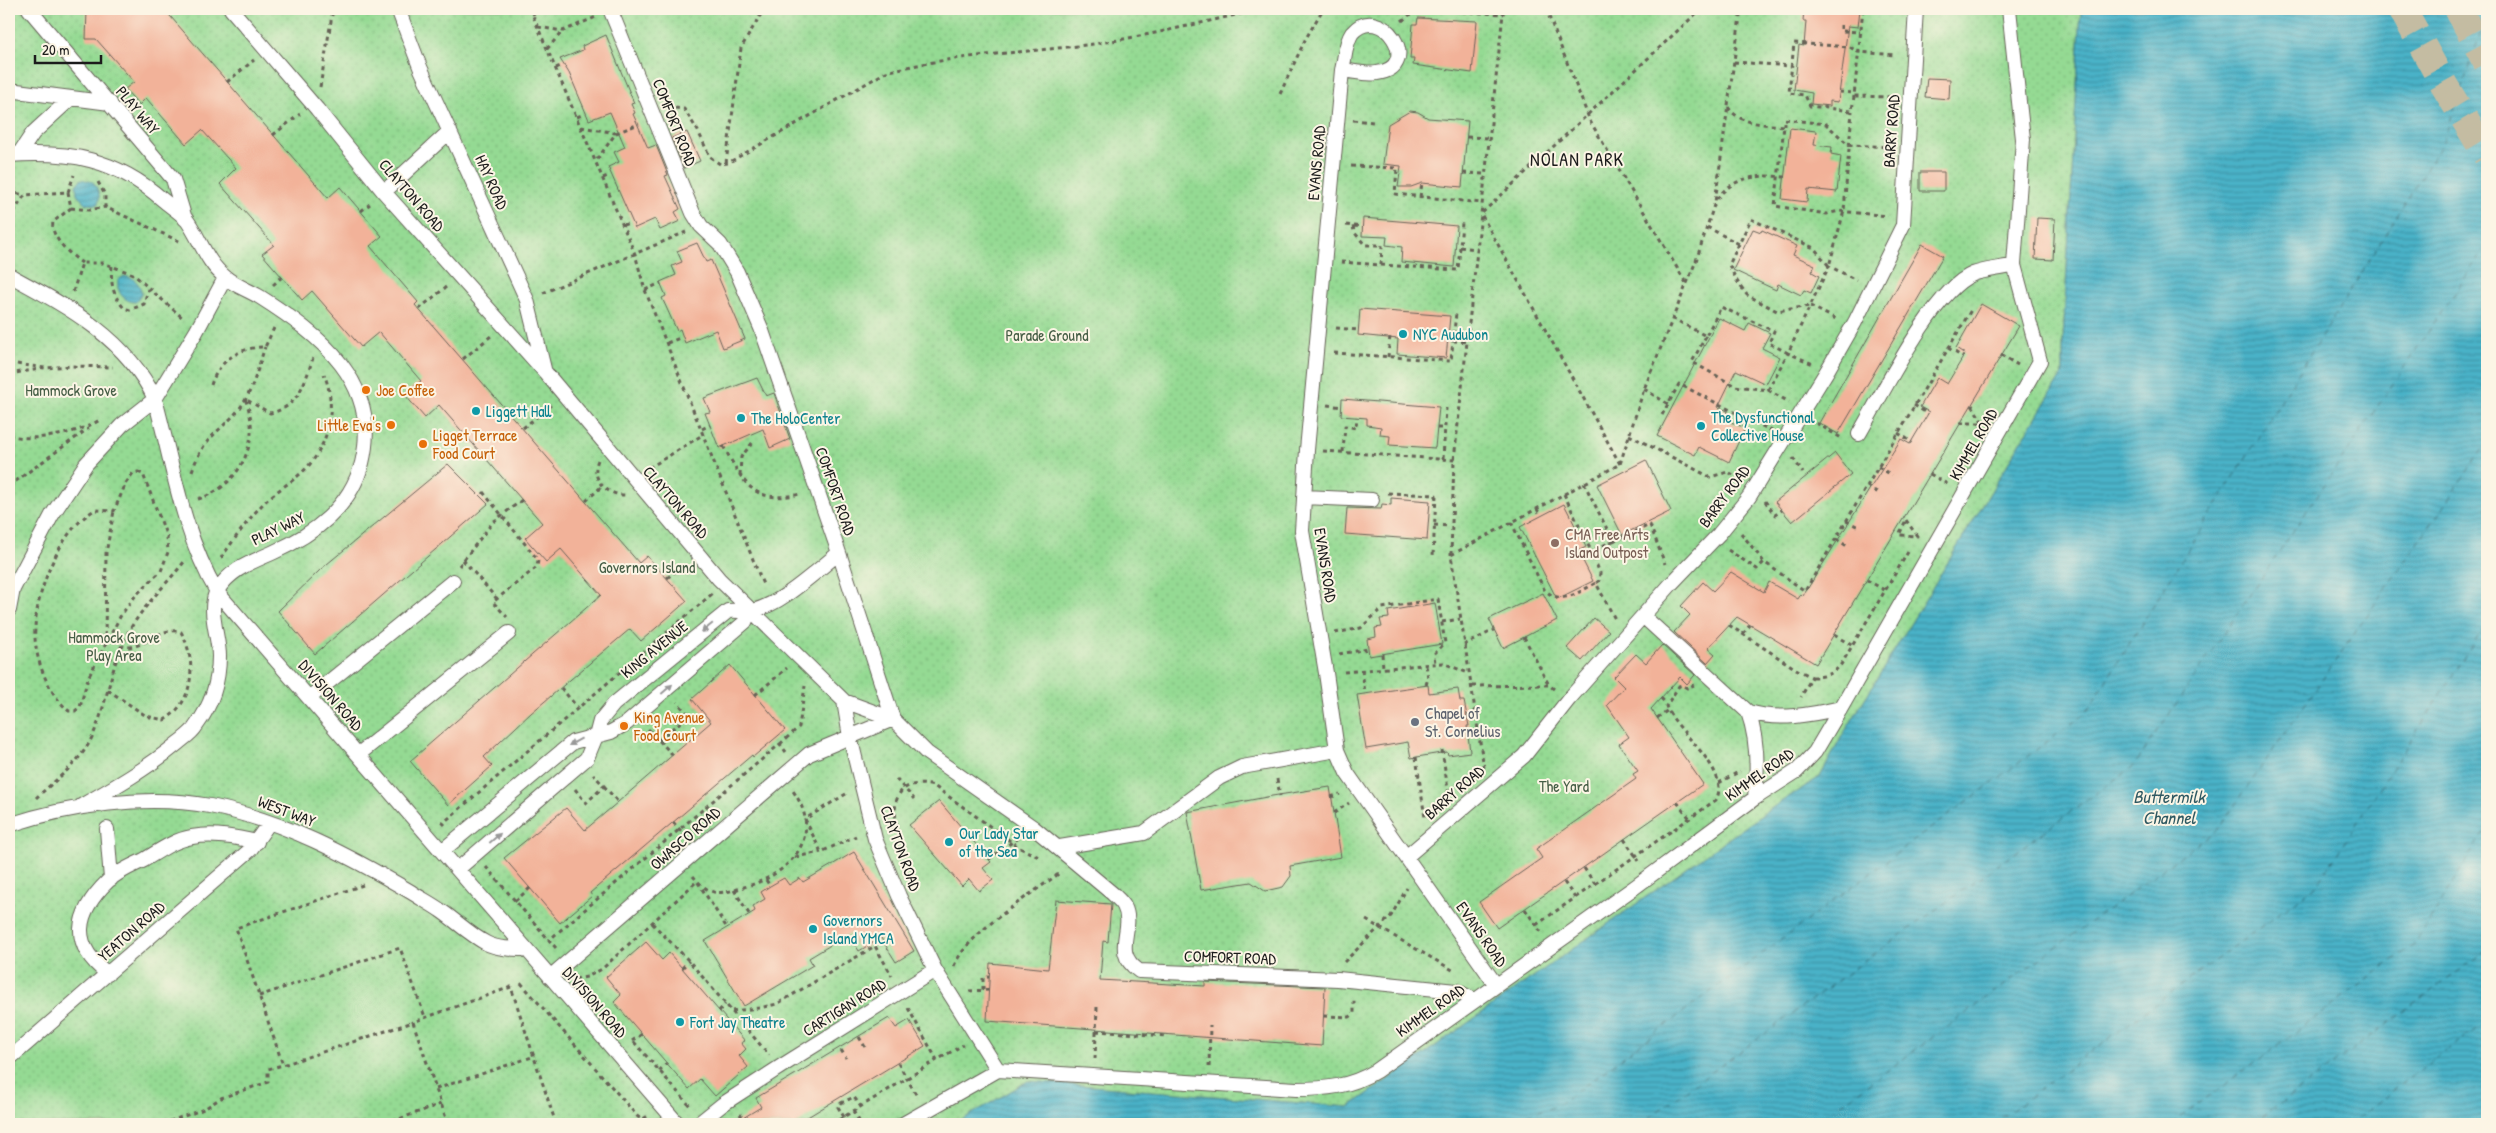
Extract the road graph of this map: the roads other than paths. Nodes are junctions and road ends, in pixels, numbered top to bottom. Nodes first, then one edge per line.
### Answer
1 (29, 9) edge
2 (231, 9) edge
3 (398, 9) edge
4 (1916, 9) edge
5 (2009, 9) edge
6 (610, 10) edge
7 (1342, 70) junction
8 (9, 90) edge
9 (70, 99) junction
10 (110, 103) junction
11 (450, 131) junction
12 (14, 154) edge
13 (384, 192) junction
14 (186, 219) junction
15 (2014, 265) junction
16 (9, 275) edge
17 (225, 278) junction
18 (545, 372) junction
19 (154, 399) junction
20 (1859, 434) dead end
21 (1304, 497) junction
22 (1372, 500) dead end
23 (839, 554) junction
24 (453, 581) road end
25 (217, 592) junction
26 (9, 610) edge
27 (750, 611) junction
28 (1643, 616) junction
29 (509, 633) dead end
30 (309, 698) junction
31 (844, 701) junction
32 (1841, 708) junction
33 (1748, 712) junction
34 (893, 719) junction
35 (596, 736) junction
36 (850, 737) junction
37 (1336, 750) junction
38 (359, 754) junction
39 (1755, 798) junction
40 (81, 806) junction
41 (13, 823) edge
42 (269, 823) junction
43 (107, 830) dead end
44 (257, 842) junction
45 (1060, 847) junction
46 (442, 851) junction
47 (1406, 857) junction
48 (458, 869) junction
49 (111, 879) junction
50 (526, 949) junction
51 (935, 970) junction
52 (108, 974) junction
53 (550, 977) junction
54 (1496, 985) junction
55 (1475, 1000) junction
56 (9, 1059) edge
57 (998, 1070) junction
58 (700, 1122) edge
59 (678, 1124) edge
60 (903, 1124) edge

1 - 10 street, PLAY WAY
2 - 13 street, CLAYTON ROAD
3 - 11 street, HAY ROAD
4 - 28 street, BARRY ROAD
5 - 15 street, KIMMEL ROAD
6 - 23 street, COMFORT ROAD
7 - 7 street, EVANS ROAD
7 - 21 street, EVANS ROAD
8 - 9 street
9 - 10 street
9 - 12 street
10 - 14 street, PLAY WAY
11 - 13 street
11 - 18 street, HAY ROAD
12 - 14 street, PLAY WAY
13 - 18 street, CLAYTON ROAD
14 - 17 street, PLAY WAY
15 - 20 street
15 - 32 street, KIMMEL ROAD
16 - 19 street, DIVISION ROAD
17 - 19 street
17 - 25 street, PLAY WAY
18 - 27 street, CLAYTON ROAD
19 - 25 street, DIVISION ROAD
19 - 26 street
21 - 22 street
21 - 37 street, EVANS ROAD
23 - 27 street, KING AVENUE
23 - 34 street, COMFORT ROAD
24 - 30 street
25 - 30 street, DIVISION ROAD
25 - 40 street
27 - 31 street, CLAYTON ROAD
35 -> 27 street
27 -> 35 street, KING AVENUE
28 - 33 street
28 - 47 street, BARRY ROAD
29 - 38 street
30 - 38 street, DIVISION ROAD
31 - 34 street
31 - 36 street, CLAYTON ROAD
32 - 33 street
32 - 39 street, KIMMEL ROAD
33 - 39 street
34 - 36 street, OWASCO ROAD
34 - 45 street, COMFORT ROAD
35 -> 46 street
48 -> 35 street, KING AVENUE
36 - 51 street, CLAYTON ROAD
36 - 53 street, OWASCO ROAD
37 - 45 street
37 - 47 street, EVANS ROAD
38 - 46 street, DIVISION ROAD
39 - 54 street, KIMMEL ROAD
40 - 41 street, WEST WAY
40 - 42 street, WEST WAY
42 - 44 street, YEATON ROAD
42 - 50 street, WEST WAY
43 - 49 street
44 - 49 street
44 - 52 street, YEATON ROAD
45 - 55 street, COMFORT ROAD
46 - 48 street, DIVISION ROAD
47 - 54 street, EVANS ROAD
48 - 50 street, DIVISION ROAD
49 - 52 street
50 - 53 street, DIVISION ROAD
51 - 57 street, CLAYTON ROAD
51 - 58 street, CARTIGAN ROAD
52 - 56 street, YEATON ROAD
53 - 59 street, DIVISION ROAD
54 - 55 street, KIMMEL ROAD
55 - 57 street, KIMMEL ROAD
57 - 60 street

